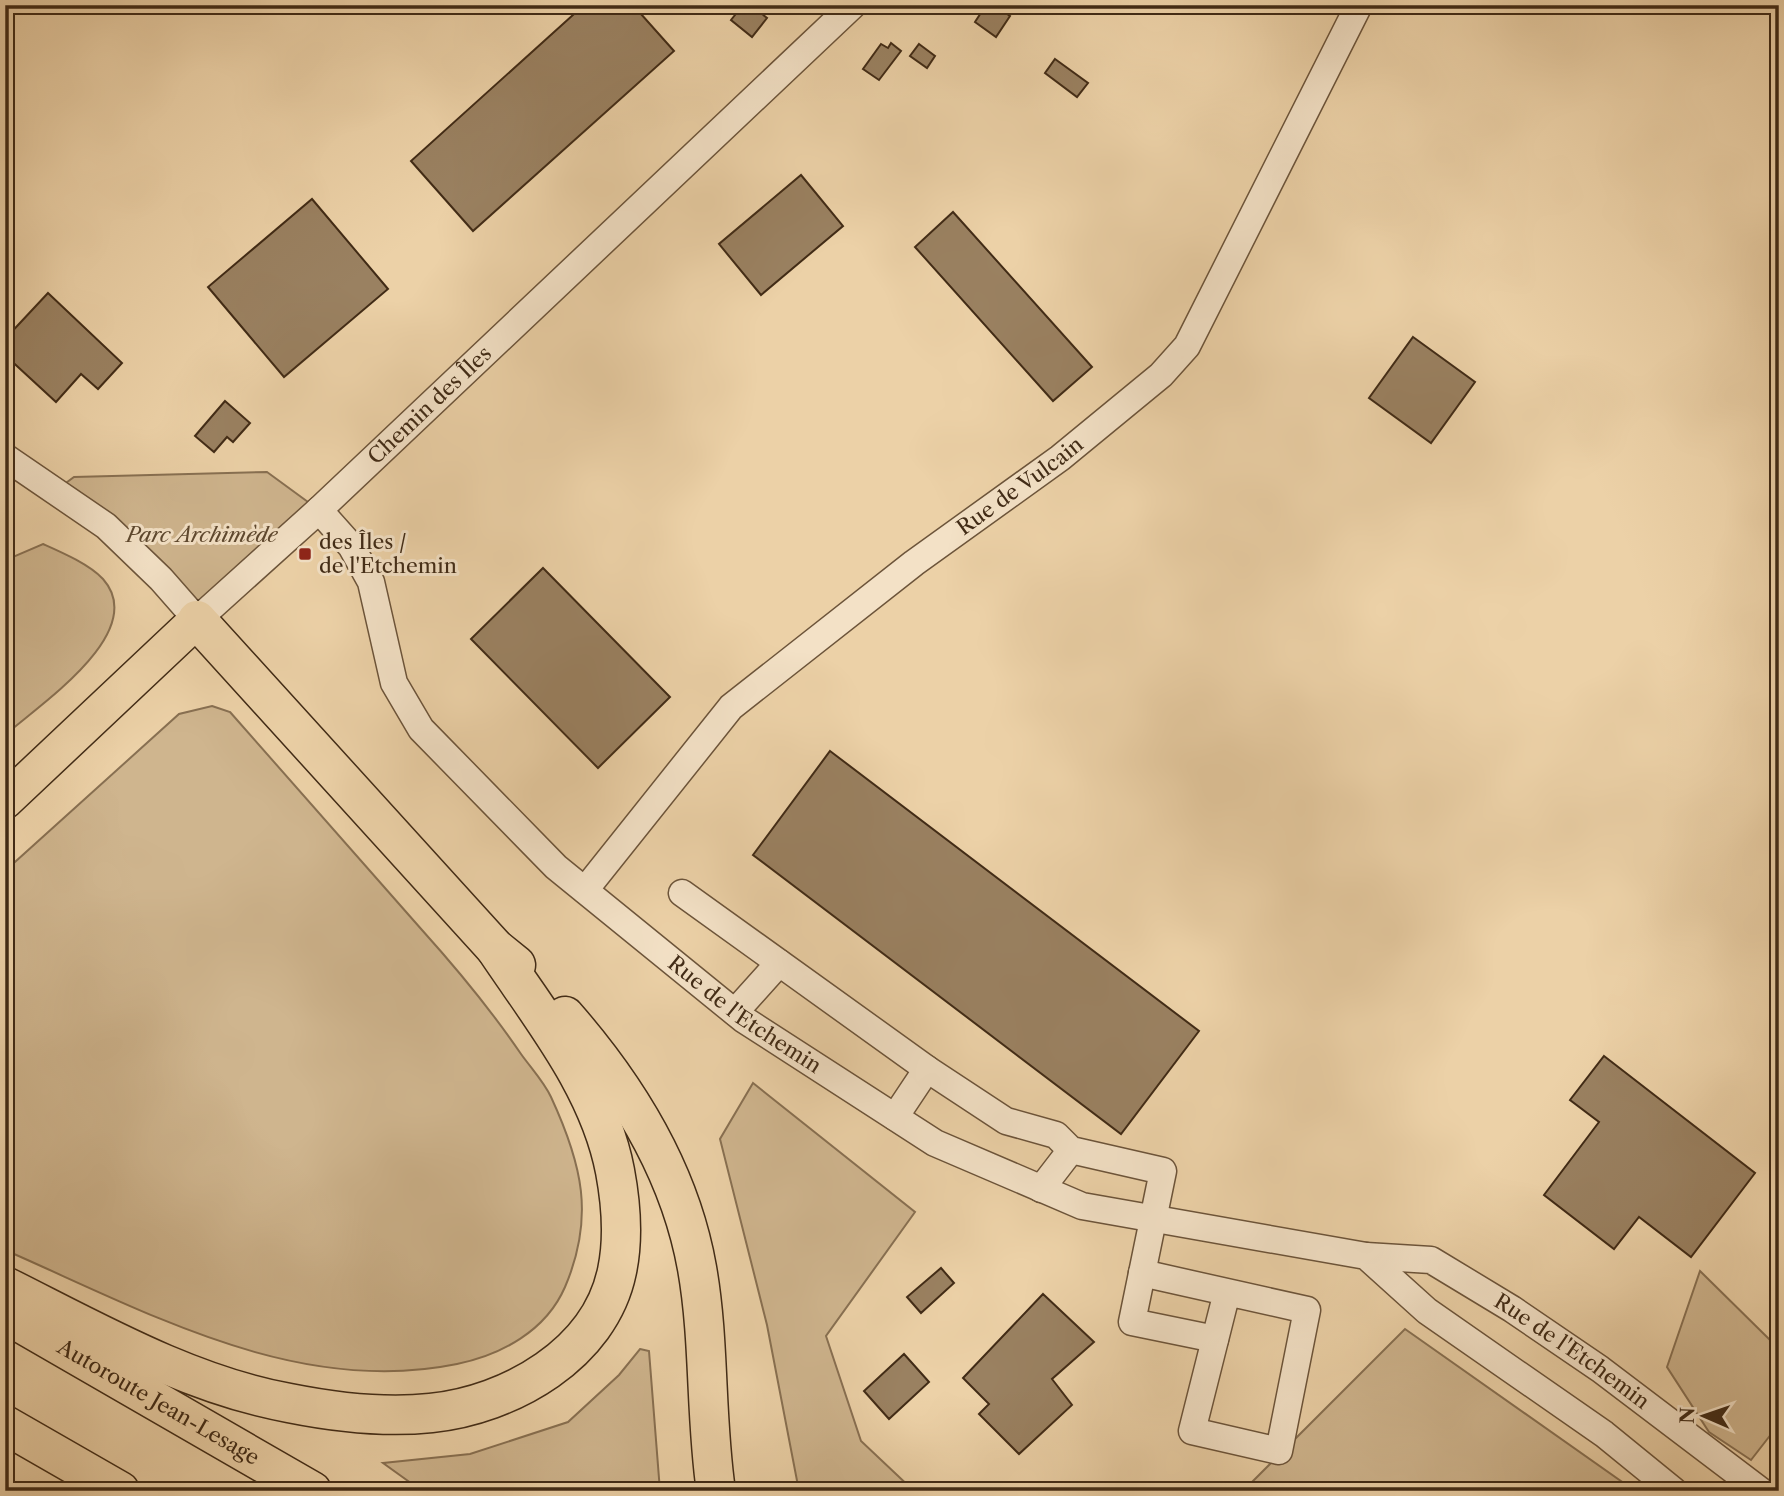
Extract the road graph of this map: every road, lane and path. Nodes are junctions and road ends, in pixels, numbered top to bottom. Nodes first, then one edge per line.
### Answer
1 (853, 5) edge
2 (1359, 5) edge
3 (5, 457) edge
4 (319, 510) junction
5 (197, 620) junction
6 (5, 801) edge
7 (585, 890) junction
8 (682, 893) dead end
9 (495, 948) junction
10 (779, 963) junction
11 (735, 1012) junction
12 (927, 1069) junction
13 (895, 1117) junction
14 (1070, 1150) junction
15 (1041, 1189) junction
16 (1153, 1219) junction
17 (1366, 1256) junction
18 (1142, 1273) junction
19 (5, 1286) edge
20 (1227, 1292) junction
21 (5, 1314) edge
22 (1215, 1339) junction
23 (5, 1425) edge
24 (120, 1491) edge
25 (312, 1491) edge
26 (716, 1491) edge
27 (1674, 1491) edge
28 (1761, 1491) edge

1 - 4 street, Chemin des Îles
2 - 7 street, Rue de Vulcain
3 - 5 street
4 - 5 street, Chemin des Îles
4 - 7 street, Rue de l'Etchemin
5 - 6 main road, Chemin des Îles
5 - 9 highway
7 - 11 street, Rue de l'Etchemin
8 - 10 street
9 - 19 highway
9 - 26 highway
10 - 11 street
10 - 12 street
11 - 13 street, Rue de l'Etchemin
12 - 13 street
12 - 14 street
13 - 15 street, Rue de l'Etchemin
14 - 15 street
14 - 16 street
15 - 16 street, Rue de l'Etchemin
16 - 17 street, Rue de l'Etchemin
16 - 18 street
17 - 27 street
17 - 28 street, Rue de l'Etchemin
18 - 20 street
18 - 22 street
20 - 22 street
20 - 22 street
21 - 25 highway, Autoroute Jean-Lesage
23 - 24 highway

